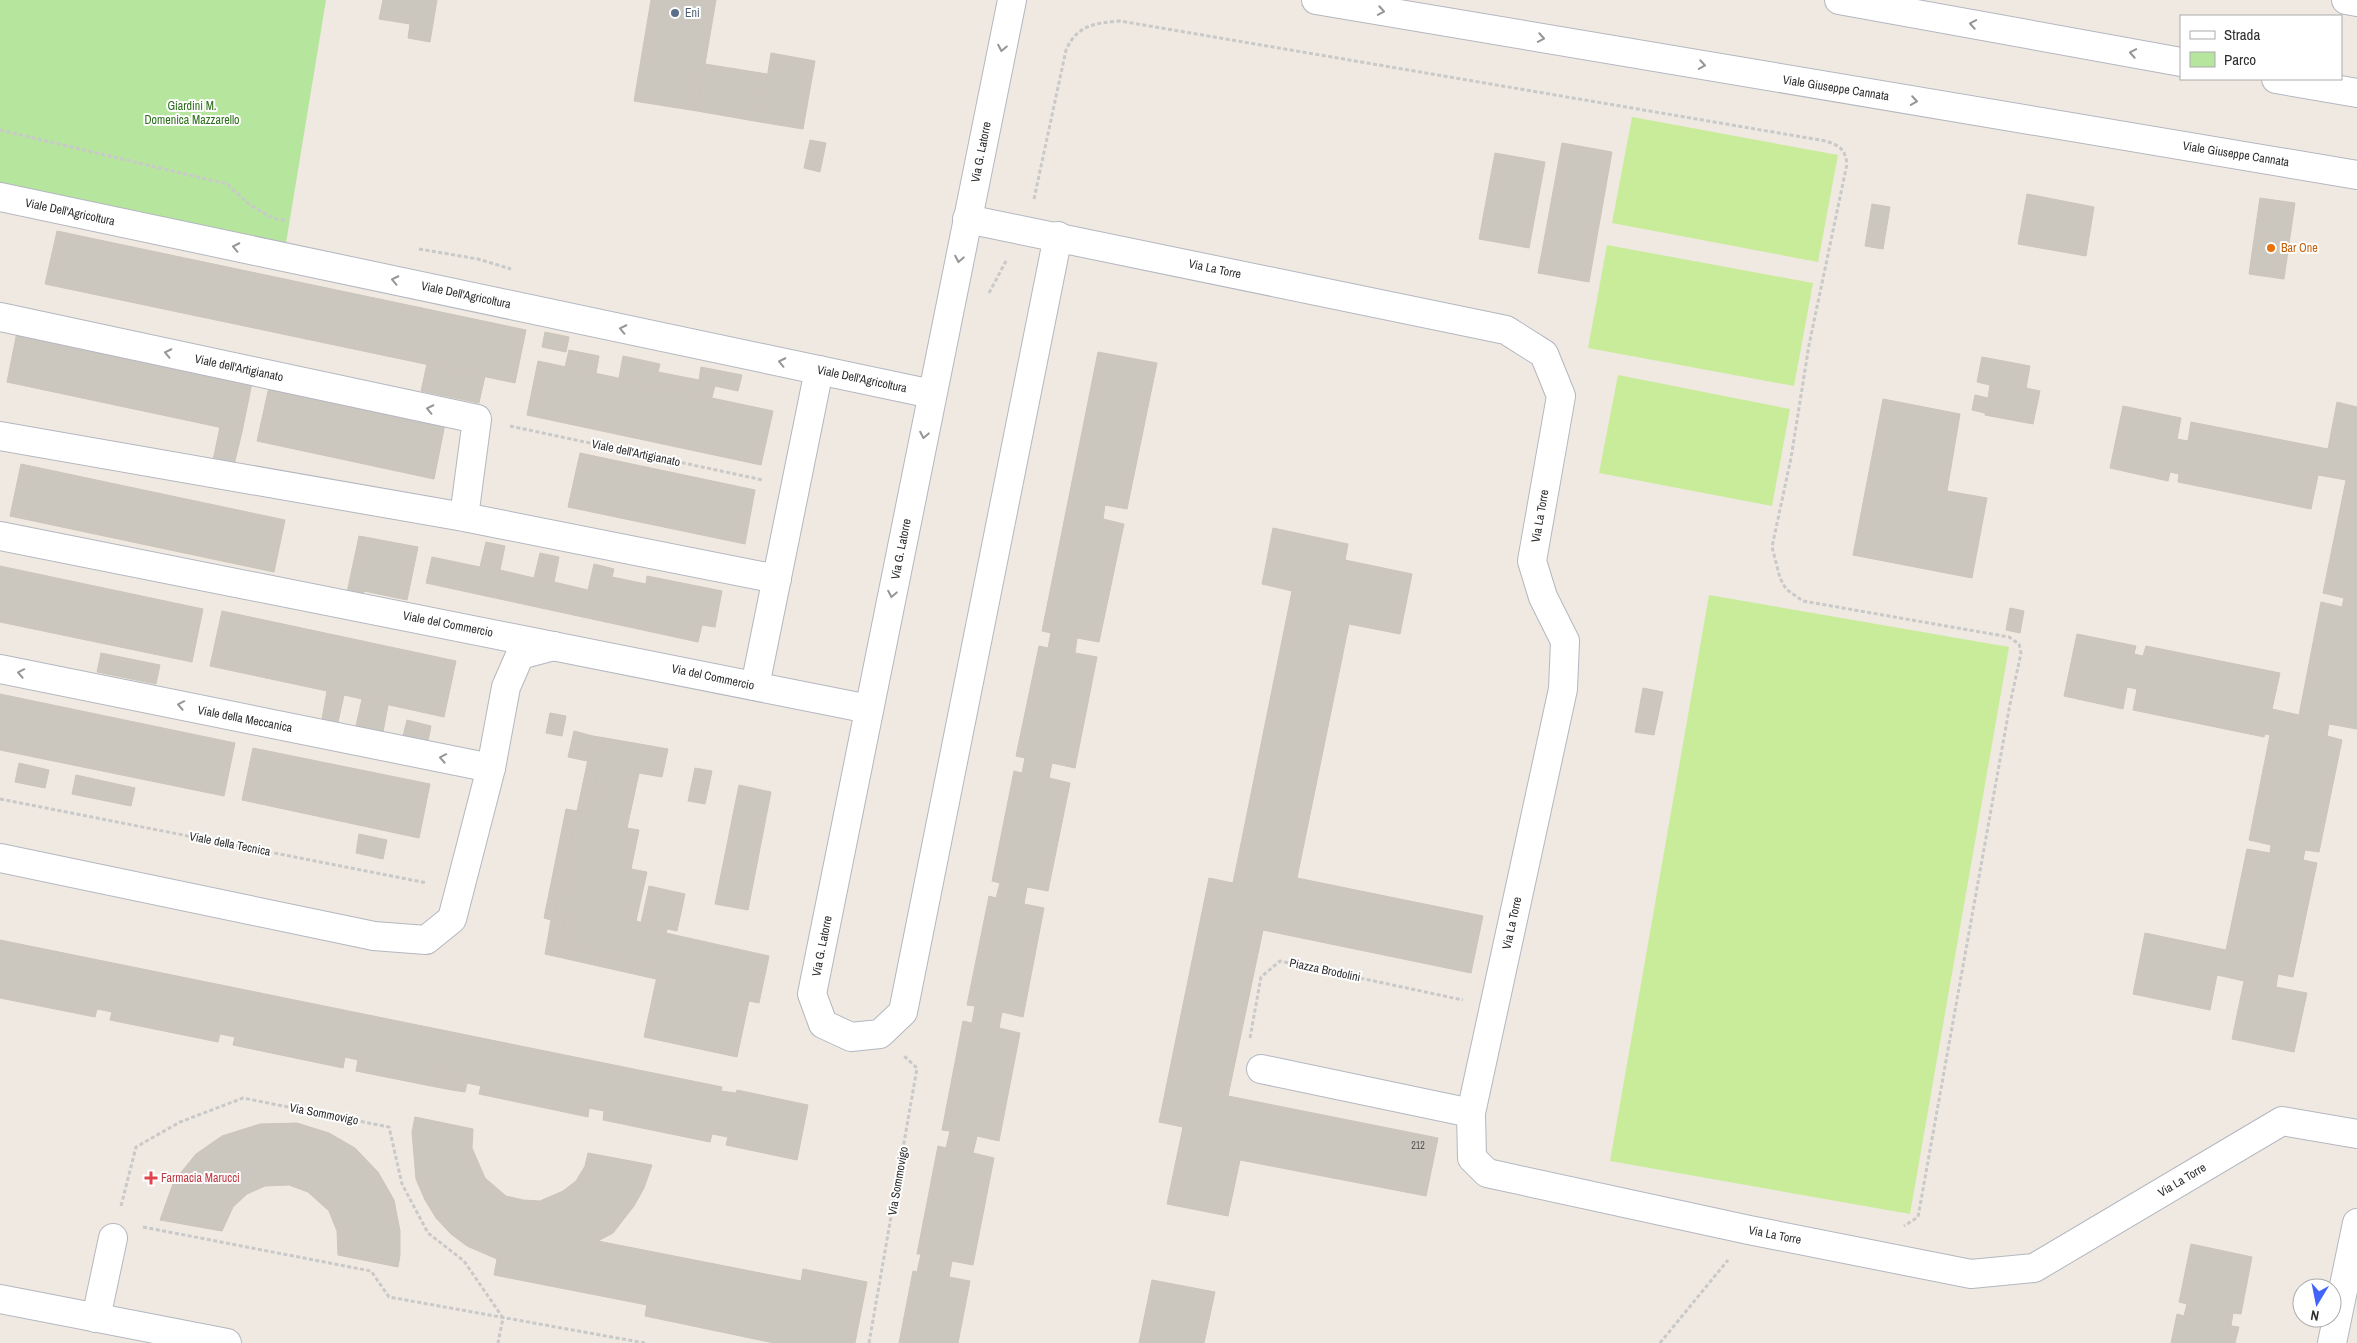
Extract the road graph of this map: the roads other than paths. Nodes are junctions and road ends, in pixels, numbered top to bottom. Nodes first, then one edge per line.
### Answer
1 (1012, 0) edge
2 (1316, 0) edge
3 (1839, 0) edge
4 (2346, 0) edge
5 (2357, 2) edge
6 (2180, 62) edge
7 (2282, 80) edge
8 (2357, 93) edge
9 (2357, 175) edge
10 (0, 197) edge
11 (967, 219) junction
12 (1058, 236) junction
13 (0, 317) edge
14 (819, 370) junction
15 (932, 394) junction
16 (0, 436) edge
17 (464, 517) junction
18 (0, 536) edge
19 (777, 579) junction
20 (557, 645) junction
21 (0, 669) edge
22 (755, 686) junction
23 (869, 708) junction
24 (491, 768) junction
25 (0, 858) edge
26 (1261, 1069) road end
27 (1471, 1113) junction
28 (2357, 1134) edge
29 (2357, 1223) edge
30 (113, 1238) road end
31 (0, 1299) edge
32 (96, 1318) junction
33 (227, 1343) edge
34 (2332, 1343) edge

1 -> 11 street, Via G. Latorre
2 -> 9 street, Viale Giuseppe Cannata
6 -> 3 street
4 - 5 street
7 - 8 street
14 -> 10 street, Viale Dell'Agricoltura
11 - 12 street, Via La Torre
11 -> 15 street, Via G. Latorre
12 - 23 street, Via G. Latorre
12 - 27 street, Via La Torre
17 -> 13 street, Viale dell'Artigianato
14 - 15 street, Viale Dell'Agricoltura
14 - 19 street
15 -> 23 street, Via G. Latorre
16 - 17 street
17 - 19 street
18 - 20 street, Viale del Commercio
19 - 22 street
20 - 22 street, Via del Commercio
20 - 24 street
24 -> 21 street, Viale della Meccanica
22 - 23 street, Via del Commercio
24 - 25 street
26 - 27 street
27 - 28 street, Via La Torre
29 - 34 street
30 - 32 street
31 - 32 street
32 - 33 street

